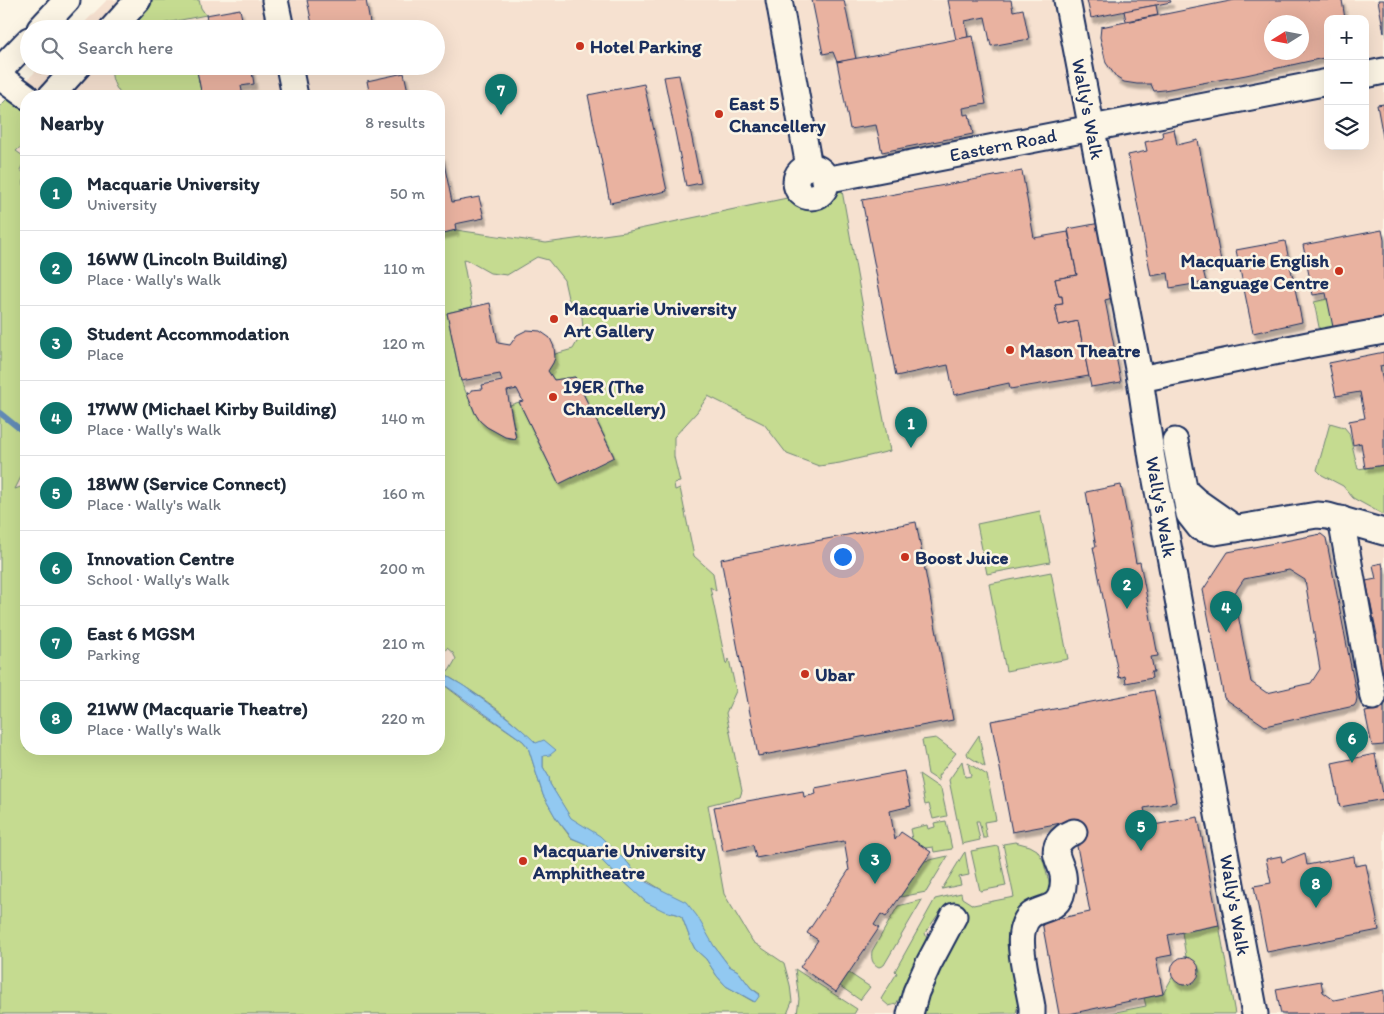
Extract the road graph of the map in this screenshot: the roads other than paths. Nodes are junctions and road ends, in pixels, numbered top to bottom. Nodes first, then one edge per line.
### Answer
1 (68, 0) edge
2 (138, 0) edge
3 (275, 0) edge
4 (780, 0) edge
5 (1067, 0) edge
6 (49, 20) edge
7 (120, 20) edge
8 (279, 20) edge
9 (20, 49) edge
10 (0, 70) edge
11 (1384, 71) edge
12 (1369, 74) edge
13 (70, 75) edge
14 (290, 75) edge
15 (0, 77) edge
16 (1324, 83) edge
17 (56, 90) edge
18 (294, 90) edge
19 (20, 92) edge
20 (1081, 130) junction
21 (1384, 331) edge
22 (1140, 379) junction
23 (1176, 441) dead end
24 (1341, 519) junction
25 (1384, 532) edge
26 (1373, 698) dead end
27 (1074, 832) dead end
28 (954, 916) dead end
29 (910, 1014) edge
30 (1032, 1014) edge
31 (1255, 1014) edge

1 - 6 street
2 - 7 street
3 - 8 street
4 - 20 street, Eastern Road
5 - 20 street, Wally's Walk
9 - 10 street
11 - 12 street
13 - 17 street
14 - 18 street
15 - 19 street
16 - 20 street, Eastern Road
20 - 22 street, Wally's Walk
21 - 22 street
22 - 31 street, Wally's Walk
23 - 24 street
24 - 25 street
24 - 26 street
27 - 30 street
28 - 29 street

